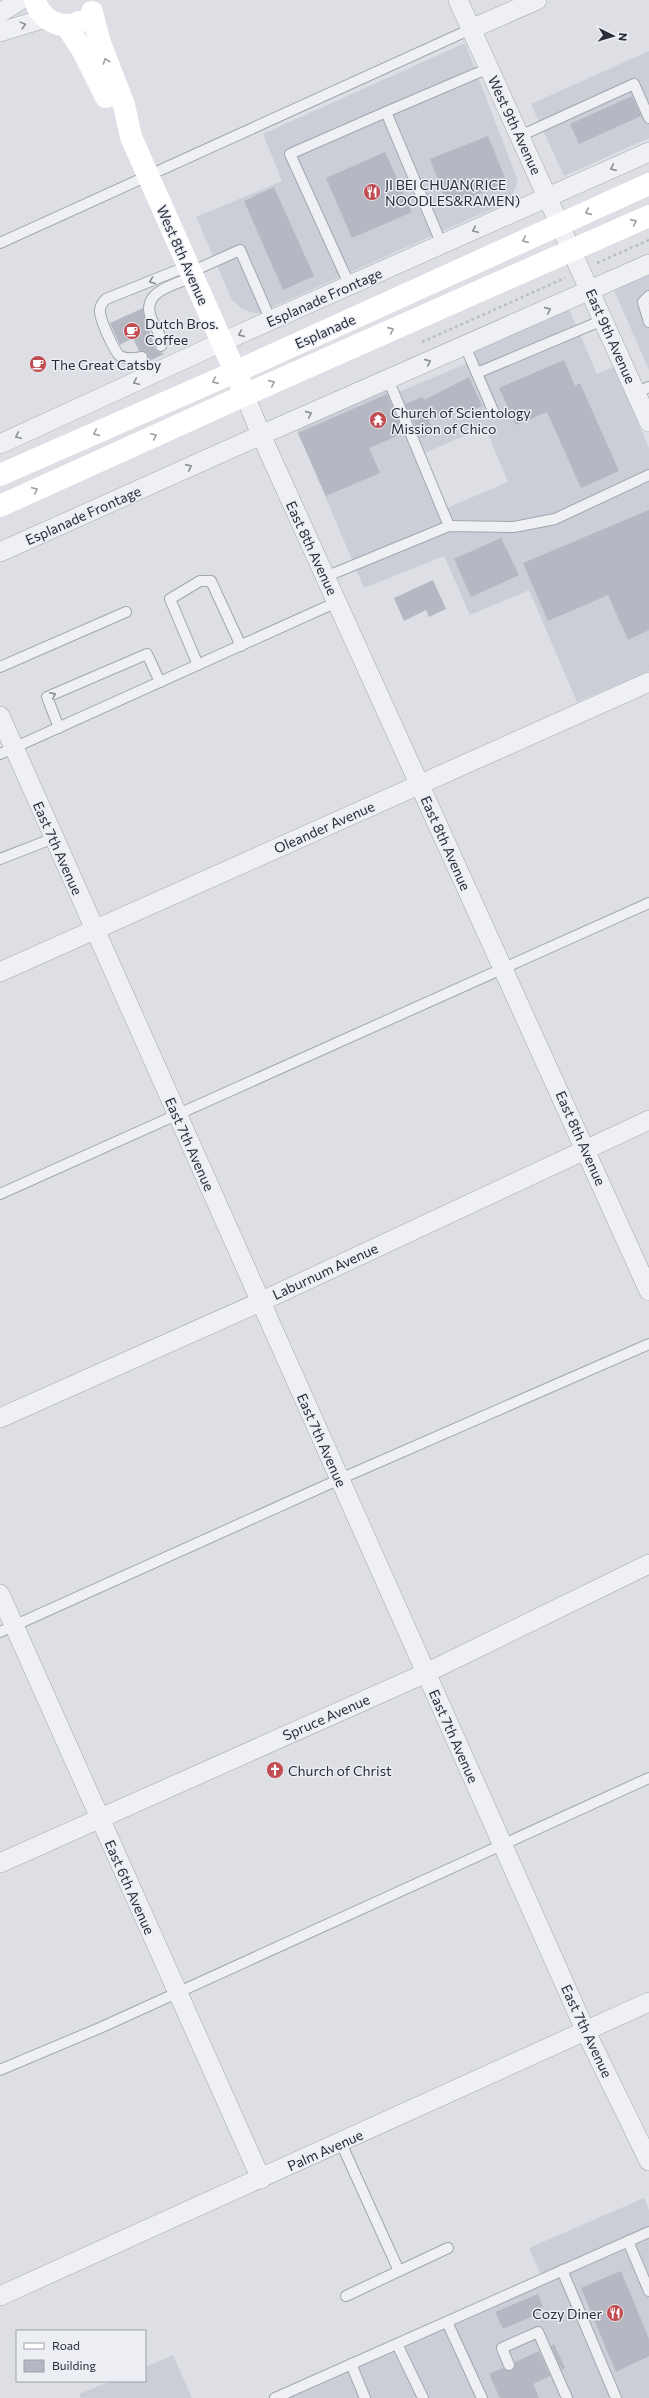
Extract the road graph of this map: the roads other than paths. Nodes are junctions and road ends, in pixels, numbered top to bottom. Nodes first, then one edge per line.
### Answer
1 (21, 0) edge
2 (458, 0) edge
3 (538, 0) edge
4 (95, 6) edge
5 (40, 9) edge
6 (0, 12) edge
7 (66, 25) junction
8 (471, 29) junction
9 (0, 32) edge
10 (489, 68) junction
11 (386, 112) junction
12 (649, 118) edge
13 (520, 136) junction
14 (131, 137) junction
15 (649, 152) edge
16 (149, 176) junction
17 (649, 184) edge
18 (548, 197) junction
19 (649, 216) edge
20 (560, 224) junction
21 (0, 243) edge
22 (442, 245) junction
23 (573, 250) junction
24 (649, 264) edge
25 (191, 272) junction
26 (350, 286) junction
27 (590, 291) junction
28 (649, 296) edge
29 (603, 320) junction
30 (271, 321) junction
31 (649, 322) edge
32 (222, 342) junction
33 (161, 346) dead end
34 (465, 346) junction
35 (142, 357) dead end
36 (235, 372) junction
37 (477, 373) junction
38 (388, 379) junction
39 (642, 390) edge
40 (245, 395) junction
41 (494, 413) dead end
42 (649, 422) edge
43 (261, 435) junction
44 (0, 444) edge
45 (0, 475) edge
46 (649, 475) edge
47 (0, 506) edge
48 (449, 526) junction
49 (0, 552) edge
50 (325, 576) junction
51 (337, 602) junction
52 (126, 612) dead end
53 (241, 646) junction
54 (198, 665) junction
55 (0, 667) edge
56 (160, 682) junction
57 (649, 682) edge
58 (0, 716) edge
59 (59, 728) junction
60 (7, 751) edge
61 (419, 784) junction
62 (54, 838) junction
63 (0, 859) edge
64 (649, 903) edge
65 (94, 930) junction
66 (503, 968) junction
67 (0, 972) edge
68 (177, 1115) junction
69 (649, 1120) edge
70 (586, 1148) junction
71 (0, 1194) edge
72 (649, 1291) edge
73 (260, 1302) junction
74 (649, 1344) edge
75 (0, 1418) edge
76 (340, 1479) junction
77 (649, 1564) edge
78 (0, 1594) edge
79 (7, 1629) edge
80 (426, 1673) junction
81 (649, 1778) edge
82 (100, 1818) junction
83 (502, 1843) junction
84 (0, 1863) edge
85 (178, 1992) junction
86 (649, 2002) edge
87 (586, 2032) junction
88 (0, 2070) edge
89 (341, 2142) junction
90 (649, 2161) edge
91 (261, 2179) junction
92 (649, 2232) edge
93 (628, 2241) junction
94 (448, 2248) dead end
95 (562, 2270) junction
96 (399, 2271) junction
97 (649, 2291) edge
98 (0, 2296) edge
99 (346, 2296) dead end
100 (447, 2322) junction
101 (397, 2344) junction
102 (350, 2364) junction
103 (509, 2365) dead end
104 (274, 2398) edge
105 (365, 2398) edge
106 (422, 2398) edge
107 (482, 2398) edge
108 (568, 2398) edge
109 (616, 2398) edge

1 - 6 street
2 - 8 street, West 9th Avenue
3 - 8 street
4 - 7 main road
14 -> 4 main road, West 8th Avenue
5 - 7 main road
9 -> 5 street
7 - 14 main road, West 8th Avenue
8 - 10 street, West 9th Avenue
8 - 16 lane
10 - 11 lane
10 - 13 street, West 9th Avenue
11 - 22 lane
11 - 26 lane
12 - 13 lane
13 - 18 street, West 9th Avenue
14 - 16 main road, West 8th Avenue
15 -> 18 street, Esplanade Frontage
16 - 21 lane
16 - 25 main road, West 8th Avenue
17 -> 20 main road, Esplanade
18 - 20 street, West 9th Avenue
18 -> 22 street, Esplanade Frontage
23 -> 19 main road, Esplanade
20 - 23 street, West 9th Avenue
20 -> 36 main road, Esplanade
22 - 26 street, Esplanade Frontage
23 - 27 street, East 9th Avenue
40 -> 23 main road, Esplanade
24 - 27 street, Esplanade Frontage
25 - 30 lane
25 - 32 main road, West 8th Avenue
25 - 33 lane
25 -> 35 lane
26 - 30 street, Esplanade Frontage
27 - 29 street, East 9th Avenue
34 -> 27 street, Esplanade Frontage
28 - 31 lane
29 - 37 lane
29 - 39 street, East 9th Avenue
30 -> 32 street, Esplanade Frontage
32 - 36 main road, West 8th Avenue
32 -> 44 street, Esplanade Frontage
34 - 37 lane
38 -> 34 street, Esplanade Frontage
36 - 40 main road, West 8th Avenue
36 -> 45 main road, Esplanade
37 - 41 lane
43 -> 38 street, Esplanade Frontage
38 - 48 lane
39 - 42 street, East 9th Avenue
40 - 43 street, East 8th Avenue
47 -> 40 main road, Esplanade
49 -> 43 street, Esplanade Frontage
43 - 50 street, East 8th Avenue
46 - 48 lane
48 - 50 lane
50 - 51 street, East 8th Avenue
51 - 53 lane
51 - 61 street, East 8th Avenue
52 - 55 lane
53 - 54 lane
53 - 54 lane
54 - 56 lane
56 - 59 lane
59 -> 56 lane
57 - 61 street, Oleander Avenue
58 - 60 street, East 7th Avenue
59 - 60 lane
60 - 62 street, East 7th Avenue
61 - 65 street, Oleander Avenue
61 - 66 street, East 8th Avenue
62 - 63 lane
62 - 65 street, East 7th Avenue
64 - 66 lane
65 - 67 street, Oleander Avenue
65 - 68 street, East 7th Avenue
66 - 68 lane
66 - 70 street, East 8th Avenue
68 - 71 lane
68 - 73 street, East 7th Avenue
69 - 70 street, Laburnum Avenue
70 - 72 street, East 8th Avenue
70 - 73 street, Laburnum Avenue
73 - 75 street, Laburnum Avenue
73 - 76 street, East 7th Avenue
74 - 76 lane
76 - 79 lane
76 - 80 street, East 7th Avenue
77 - 80 street, Spruce Avenue
78 - 79 street, East 6th Avenue
79 - 82 street, East 6th Avenue
80 - 82 street, Spruce Avenue
80 - 83 street, East 7th Avenue
81 - 83 lane
82 - 84 street, Spruce Avenue
82 - 85 street, East 6th Avenue
83 - 85 lane
83 - 87 street, East 7th Avenue
85 - 88 lane
85 - 91 street, East 6th Avenue
86 - 87 street, Palm Avenue
87 - 89 street, Palm Avenue
87 - 90 street, East 7th Avenue
89 - 91 street, Palm Avenue
89 - 96 lane
91 - 98 street, Palm Avenue
92 - 93 lane
93 - 95 lane
93 - 97 lane
94 - 96 lane
95 - 100 lane
95 - 109 lane
96 - 99 lane
100 - 101 lane
100 - 107 lane
101 - 102 lane
101 - 106 lane
102 - 104 lane
102 - 105 lane
103 - 108 lane

